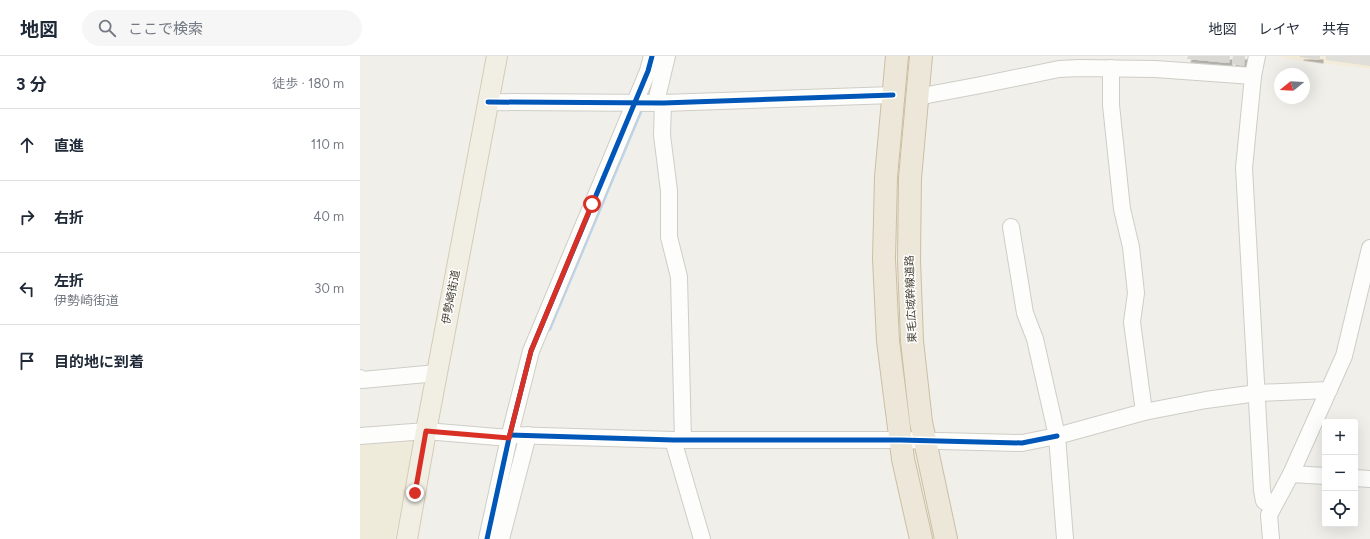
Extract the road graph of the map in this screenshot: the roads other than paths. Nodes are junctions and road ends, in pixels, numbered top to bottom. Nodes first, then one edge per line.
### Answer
1 (497, 56) edge
2 (652, 56) edge
3 (667, 56) edge
4 (897, 56) edge
5 (921, 56) edge
6 (1256, 56) edge
7 (1133, 62) edge
8 (1111, 68) junction
9 (1253, 76) junction
10 (893, 95) junction
11 (917, 97) junction
12 (488, 102) junction
13 (635, 102) junction
14 (660, 103) junction
15 (1011, 227) dead end
16 (1370, 248) edge
17 (437, 373) junction
18 (360, 378) edge
19 (1329, 390) junction
20 (1257, 393) junction
21 (1144, 412) junction
22 (426, 431) junction
23 (528, 435) junction
24 (360, 436) edge
25 (1057, 436) junction
26 (509, 437) junction
27 (678, 440) junction
28 (900, 440) junction
29 (924, 440) junction
30 (1291, 474) junction
31 (1322, 476) edge
32 (1358, 478) edge
33 (1370, 479) edge
34 (1273, 507) junction
35 (407, 539) edge
36 (487, 539) edge
37 (501, 539) edge
38 (702, 539) edge
39 (921, 539) edge
40 (946, 539) edge
41 (1065, 539) edge
42 (1271, 539) edge

1 - 12 main road, 伊勢崎街道
2 - 13 street
3 - 14 street
4 - 10 highway
5 - 11 highway, 東毛広域幹線道路
6 - 9 street
7 - 8 street
7 - 9 street
8 - 11 street
8 - 21 street
9 - 20 street
10 - 14 street
10 - 28 highway
11 - 29 highway, 東毛広域幹線道路
12 - 13 street
12 - 17 main road, 伊勢崎街道
13 - 14 street
13 - 26 street
14 - 27 street
15 - 25 street
16 - 19 street
17 - 18 street
17 - 22 main road, 伊勢崎街道
19 - 20 street
19 - 30 street
20 - 21 street
20 - 34 street
21 - 25 street
22 - 24 street
22 - 26 street
22 - 35 main road, 伊勢崎街道
23 - 26 street
23 - 27 street
23 - 37 street
25 - 29 street
25 - 41 street
26 - 36 street
27 - 28 street
27 - 38 street
28 - 29 street
28 - 39 highway
29 - 40 highway, 東毛広域幹線道路
30 - 31 street
30 - 34 street
32 - 33 street
34 - 42 street

